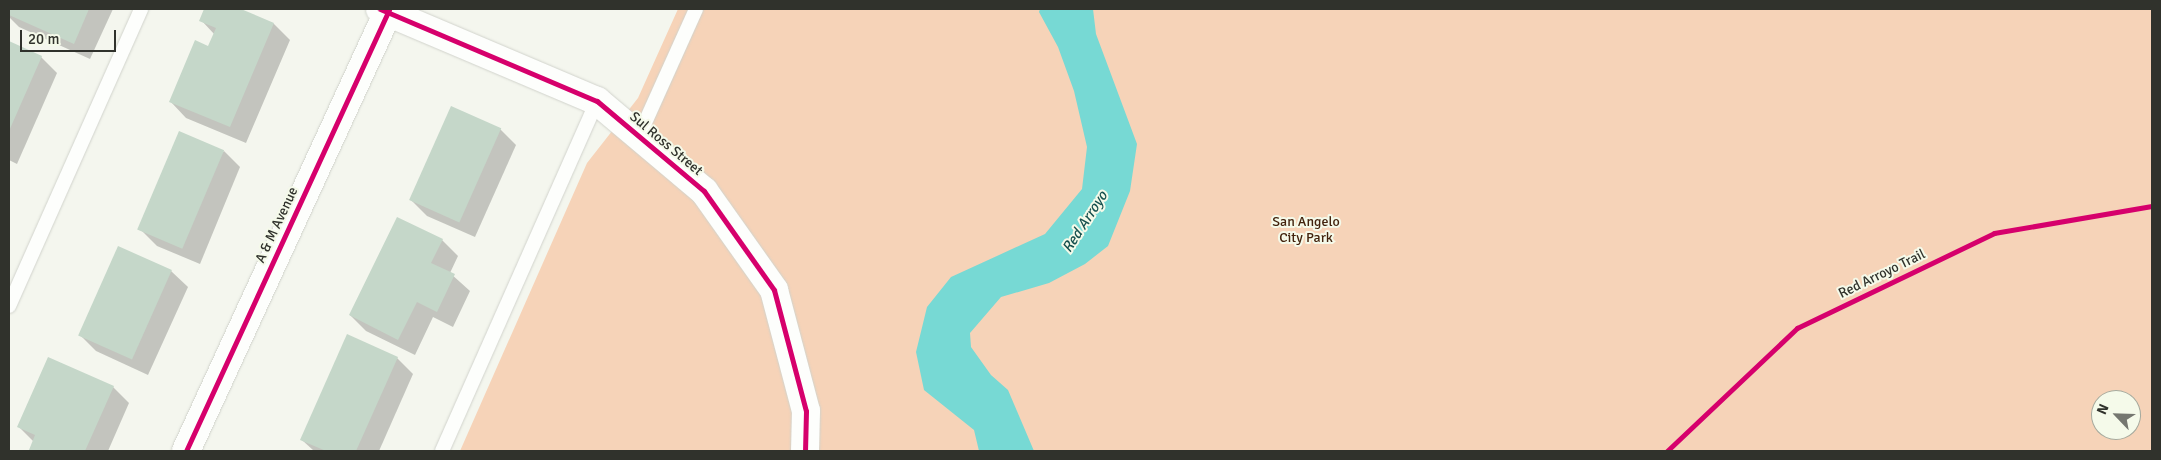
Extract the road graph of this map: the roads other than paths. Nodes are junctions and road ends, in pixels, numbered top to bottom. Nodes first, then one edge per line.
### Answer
1 (141, 9) edge
2 (696, 9) edge
3 (385, 10) edge
4 (597, 101) junction
5 (639, 136) junction
6 (9, 306) edge
7 (186, 451) edge
8 (442, 451) edge
9 (805, 451) edge

1 - 6 lane
2 - 5 lane
3 - 4 street, Sul Ross Street
3 - 7 street, A & M Avenue
4 - 5 street, Sul Ross Street
4 - 8 lane
5 - 9 street, Sul Ross Street

